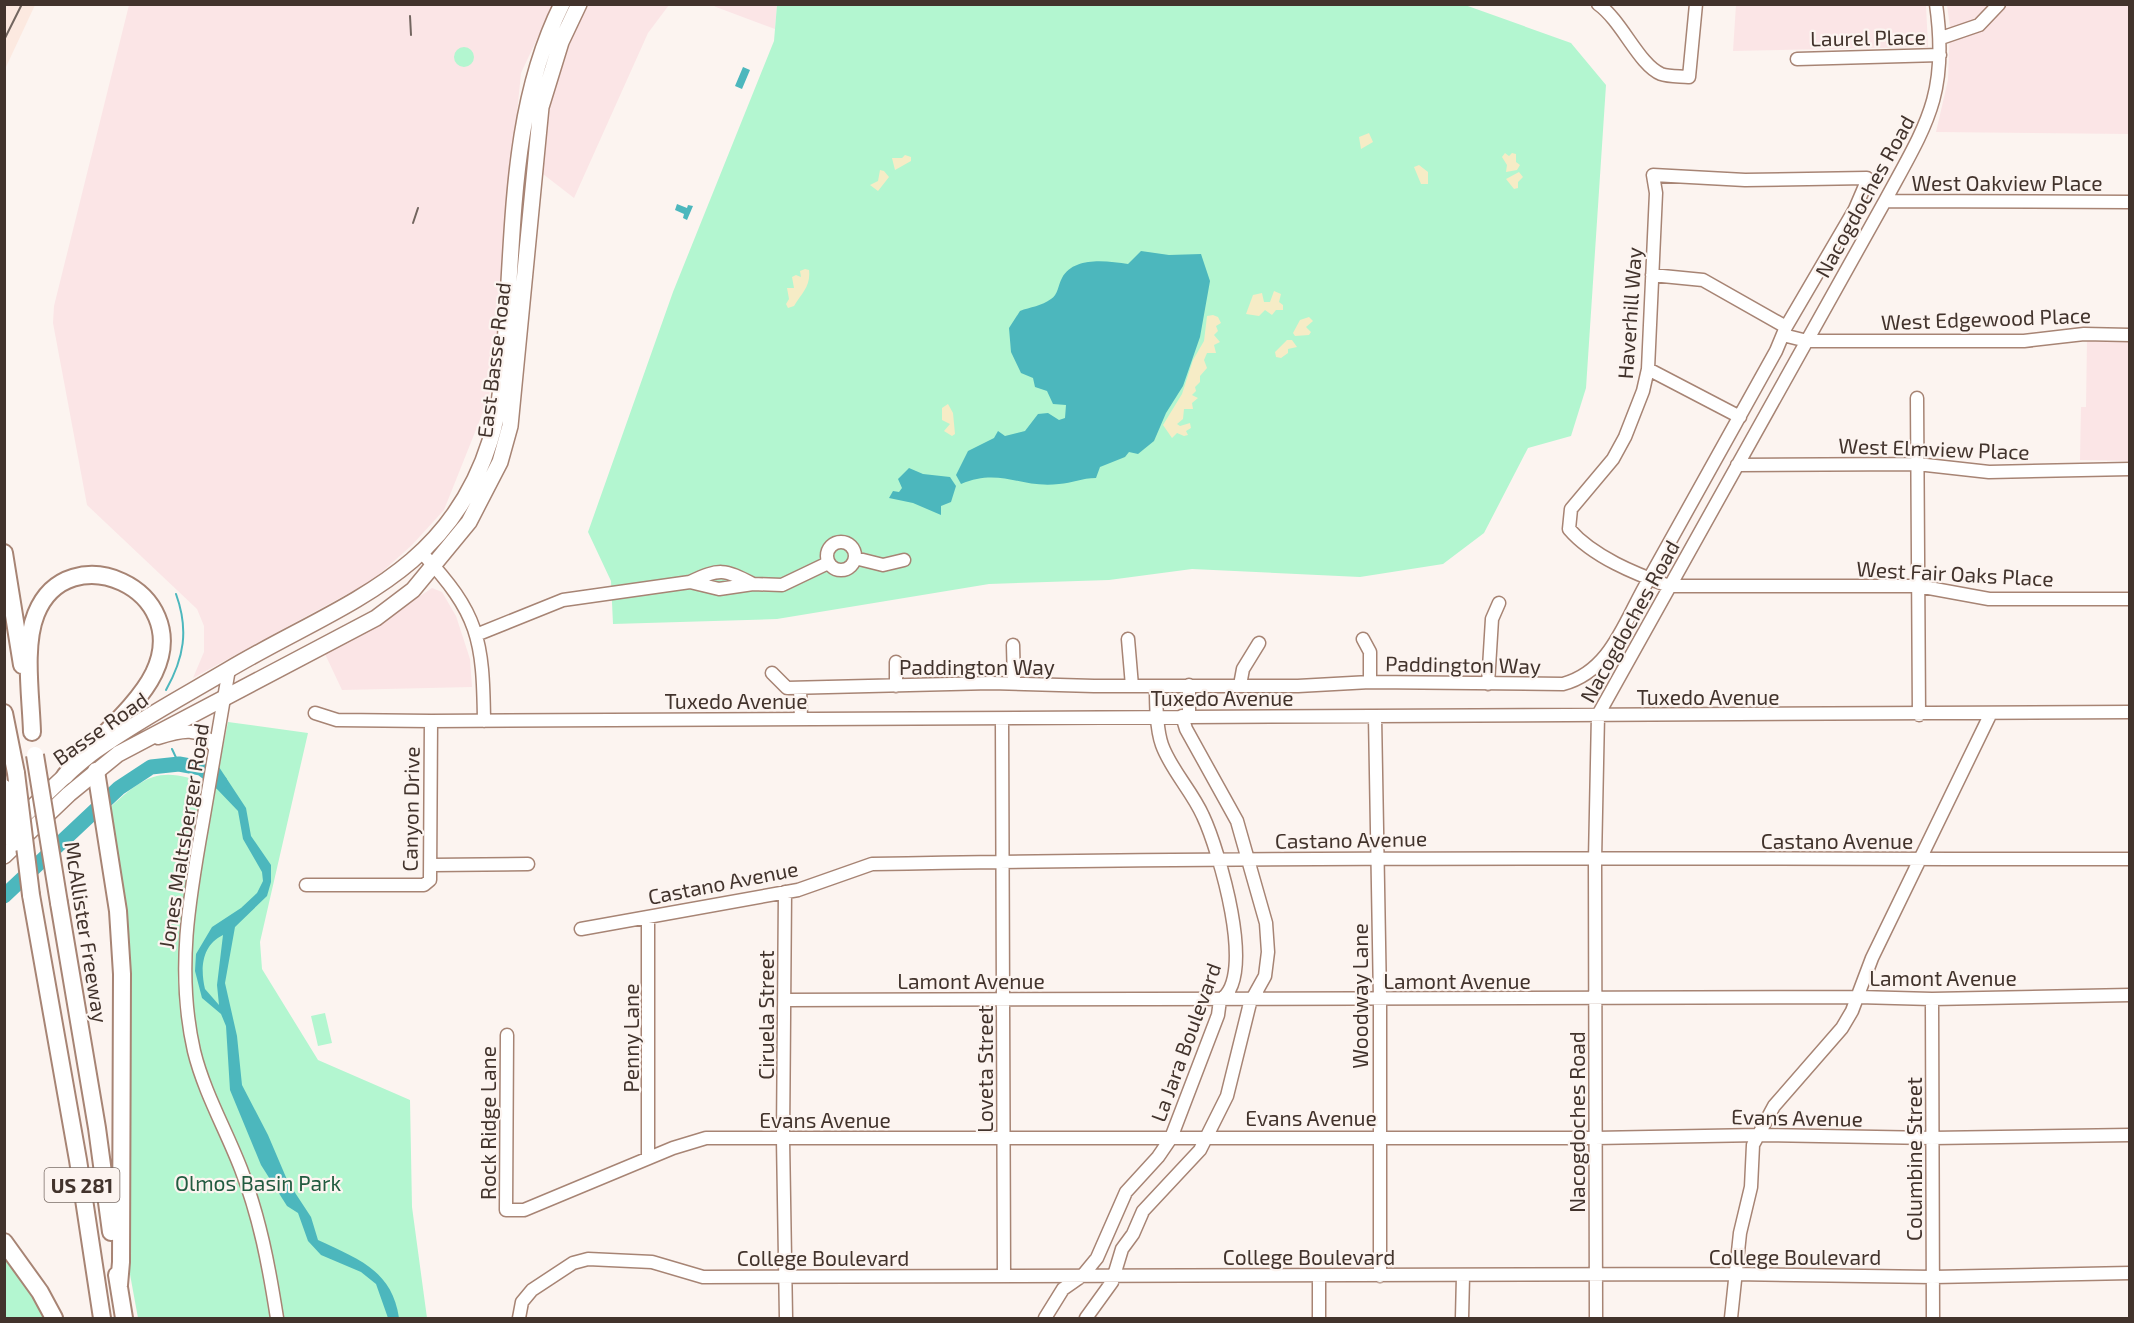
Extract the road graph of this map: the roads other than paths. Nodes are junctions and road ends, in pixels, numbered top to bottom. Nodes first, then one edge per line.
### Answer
1 (561, 4) edge
2 (579, 4) edge
3 (1598, 4) edge
4 (1696, 4) edge
5 (1936, 4) edge
6 (1998, 4) edge
7 (1941, 38) junction
8 (1940, 55) junction
9 (1797, 59) dead end
10 (1867, 178) joint
11 (1885, 201) junction
12 (2130, 202) edge
13 (1652, 275) junction
14 (1785, 331) junction
15 (2130, 335) edge
16 (1807, 341) junction
17 (1648, 369) junction
18 (510, 374) junction
19 (1917, 398) dead end
20 (1740, 417) junction
21 (1917, 464) junction
22 (1737, 465) junction
23 (2130, 469) edge
24 (4, 553) edge
25 (422, 553) junction
26 (855, 558) junction
27 (904, 560) dead end
28 (828, 563) junction
29 (434, 566) junction
30 (1649, 579) junction
31 (690, 582) junction
32 (753, 584) junction
33 (1669, 586) junction
34 (1918, 586) junction
35 (2130, 599) edge
36 (1499, 603) dead end
37 (476, 635) junction
38 (1128, 639) dead end
39 (1363, 639) dead end
40 (1259, 643) dead end
41 (1013, 645) dead end
42 (896, 662) dead end
43 (229, 669) junction
44 (772, 673) dead end
45 (1370, 682) junction
46 (1014, 683) junction
47 (1488, 684) junction
48 (1240, 685) junction
49 (896, 686) junction
50 (1132, 686) junction
51 (1156, 686) junction
52 (1189, 686) junction
53 (800, 688) junction
54 (224, 698) junction
55 (2130, 712) edge
56 (4, 713) edge
57 (315, 713) dead end
58 (1991, 714) junction
59 (1598, 715) junction
60 (1919, 715) junction
61 (1159, 716) junction
62 (1185, 716) junction
63 (1375, 716) junction
64 (801, 719) junction
65 (1002, 719) junction
66 (431, 721) junction
67 (484, 721) junction
68 (32, 732) junction
69 (133, 745) junction
70 (215, 749) junction
71 (96, 771) junction
72 (65, 776) junction
73 (4, 788) edge
74 (60, 803) junction
75 (5, 834) edge
76 (4, 856) edge
77 (1377, 857) junction
78 (1918, 859) junction
79 (2130, 859) edge
80 (1217, 860) junction
81 (1246, 860) junction
82 (1595, 860) junction
83 (1002, 862) junction
84 (528, 864) dead end
85 (432, 865) junction
86 (306, 885) dead end
87 (785, 892) junction
88 (31, 895) junction
89 (648, 917) junction
90 (581, 929) dead end
91 (2130, 995) edge
92 (1858, 996) junction
93 (1595, 998) junction
94 (1003, 999) junction
95 (1380, 999) junction
96 (1932, 999) junction
97 (785, 1000) junction
98 (1220, 1000) junction
99 (1253, 1000) junction
100 (507, 1035) dead end
101 (1758, 1134) junction
102 (2130, 1135) edge
103 (1379, 1136) junction
104 (1171, 1137) junction
105 (1205, 1137) junction
106 (1003, 1138) junction
107 (1595, 1138) junction
108 (1932, 1138) junction
109 (783, 1139) junction
110 (648, 1158) junction
111 (506, 1210) joint
112 (4, 1242) edge
113 (2130, 1273) edge
114 (1734, 1274) junction
115 (1004, 1275) junction
116 (1083, 1275) junction
117 (1115, 1275) junction
118 (1319, 1275) junction
119 (1380, 1275) junction
120 (786, 1276) junction
121 (1463, 1276) junction
122 (1595, 1276) junction
123 (1933, 1276) junction
124 (119, 1285) junction
125 (54, 1318) edge
126 (102, 1318) edge
127 (124, 1318) edge
128 (277, 1318) edge
129 (519, 1318) edge
130 (786, 1318) edge
131 (1045, 1318) edge
132 (1086, 1318) edge
133 (1319, 1318) edge
134 (1462, 1318) edge
135 (1596, 1318) edge
136 (1731, 1318) edge
137 (1933, 1318) edge

1 - 18 main road, East Basse Road
2 - 18 main road, East Basse Road
3 - 4 street
5 - 7 street, Nacogdoches Road
6 - 7 street
7 - 8 street, Nacogdoches Road
8 - 9 street, Laurel Place
8 - 11 street, Nacogdoches Road
10 - 13 street, Haverhill Way
10 - 14 street, Paddington Way
11 - 12 street, West Oakview Place
11 - 16 street, Nacogdoches Road
13 - 14 street, West Edgewood Place
13 - 17 street, Haverhill Way
14 - 16 street, West Edgewood Place
14 - 20 street, Paddington Way
15 - 16 street, West Edgewood Place
16 - 22 street, Nacogdoches Road
17 - 20 street
17 - 30 street, Haverhill Way
18 - 25 main road, East Basse Road
18 - 29 main road, East Basse Road
19 - 21 street
20 - 30 street, Paddington Way
21 - 22 street, West Elmview Place
21 - 23 street, West Elmview Place
21 - 34 street
22 - 33 street, Nacogdoches Road
24 - 68 highway, McAllister Freeway / US 281
25 - 29 street
25 - 43 main road, East Basse Road
26 - 27 street
26 - 28 street
26 - 28 street
28 - 32 street
29 - 37 street
29 - 54 main road, East Basse Road
30 - 33 street, Haverhill Way
30 - 47 street, Paddington Way
31 - 32 street
31 - 32 street
31 - 37 street
33 - 34 street, West Fair Oaks Place
33 - 59 street, Nacogdoches Road
34 - 35 street, West Fair Oaks Place
34 - 60 street
36 - 47 street
37 - 67 street
38 - 50 street
39 - 45 street
40 - 48 street
41 - 46 street
42 - 49 street
43 - 54 street, Jones Maltsberger Road
43 - 72 main road, Basse Road
43 - 74 main road
44 - 53 street, Paddington Way
45 - 47 street, Paddington Way
45 - 48 street, Paddington Way
46 - 49 street, Paddington Way
46 - 50 street, Paddington Way
48 - 52 street, Paddington Way
49 - 53 street, Paddington Way
50 - 51 street, Paddington Way
51 - 52 street, Paddington Way
51 - 61 street, La Jara Boulevard
52 - 62 street
53 - 64 street
54 - 69 main road, Basse Road
54 - 70 street, Jones Maltsberger Road
55 - 58 street, Tuxedo Avenue
56 - 88 highway, US 281, bridge
57 - 66 street, Tuxedo Avenue
58 - 60 street, Tuxedo Avenue
58 - 78 street
59 - 60 street, Tuxedo Avenue
59 - 63 street, Tuxedo Avenue
59 - 82 street, Nacogdoches Road
61 - 62 street, Tuxedo Avenue
61 - 65 street, Tuxedo Avenue
61 - 80 street, La Jara Boulevard
62 - 63 street, Tuxedo Avenue
62 - 81 street
63 - 77 street, Woodway Lane
64 - 65 street, Tuxedo Avenue
64 - 67 street, Tuxedo Avenue
65 - 83 street, Loveta Street
66 - 67 street, Tuxedo Avenue
66 - 85 street, Canyon Drive
68 - 72 highway
68 - 124 highway, McAllister Freeway / US 281, bridge
69 - 70 street
69 - 71 main road, Basse Road
70 - 128 street, Jones Maltsberger Road
71 - 74 main road, Basse Road
71 - 124 highway
72 - 75 main road, Basse Road
73 - 88 highway, bridge
74 - 76 main road, Basse Road
77 - 81 street, Castano Avenue
77 - 82 street, Castano Avenue
77 - 95 street, Woodway Lane
78 - 79 street, Castano Avenue
78 - 82 street, Castano Avenue
78 - 92 street
80 - 81 street, Castano Avenue
80 - 83 street, Castano Avenue
80 - 98 street, La Jara Boulevard
81 - 99 street
82 - 93 street, Nacogdoches Road
83 - 87 street, Castano Avenue
83 - 94 street, Loveta Street
84 - 85 street
85 - 86 street, Canyon Drive
87 - 89 street, Castano Avenue
87 - 97 street, Ciruela Street
88 - 126 highway, US 281
89 - 90 street, Castano Avenue
89 - 110 street, Penny Lane
91 - 96 street, Lamont Avenue
92 - 93 street, Lamont Avenue
92 - 96 street, Lamont Avenue
92 - 101 street
93 - 95 street, Lamont Avenue
93 - 107 street, Nacogdoches Road
94 - 97 street, Lamont Avenue
94 - 98 street, Lamont Avenue
94 - 106 street, Loveta Street
95 - 99 street, Lamont Avenue
95 - 103 street, Woodway Lane
96 - 108 street, Columbine Street
97 - 109 street, Ciruela Street
98 - 99 street, Lamont Avenue
98 - 104 street, La Jara Boulevard
99 - 105 street
100 - 111 street, Rock Ridge Lane
101 - 107 street, Evans Avenue
101 - 108 street, Evans Avenue
101 - 114 street
102 - 108 street, Evans Avenue
103 - 105 street, Evans Avenue
103 - 107 street, Evans Avenue
103 - 119 street, Woodway Lane
104 - 105 street, Evans Avenue
104 - 106 street, Evans Avenue
104 - 116 street, La Jara Boulevard
105 - 117 street
106 - 109 street, Evans Avenue
106 - 115 street, Loveta Street
107 - 122 street, Nacogdoches Road
108 - 123 street, Columbine Street
109 - 110 street, Evans Avenue
109 - 120 street, Ciruela Street
110 - 111 street, Evans Avenue
112 - 125 highway
113 - 123 street, College Boulevard
114 - 122 street, College Boulevard
114 - 123 street, College Boulevard
114 - 136 street
115 - 116 street, College Boulevard
115 - 120 street, College Boulevard
116 - 117 street, College Boulevard
116 - 131 street, La Jara Boulevard
117 - 118 street, College Boulevard
117 - 132 street
118 - 119 street, College Boulevard
118 - 133 street
119 - 121 street, College Boulevard
120 - 129 street, College Boulevard
120 - 130 street, Ciruela Street
121 - 122 street, College Boulevard
121 - 134 street
122 - 135 street, Nacogdoches Road
123 - 137 street, Columbine Street
124 - 127 highway, McAllister Freeway / US 281

